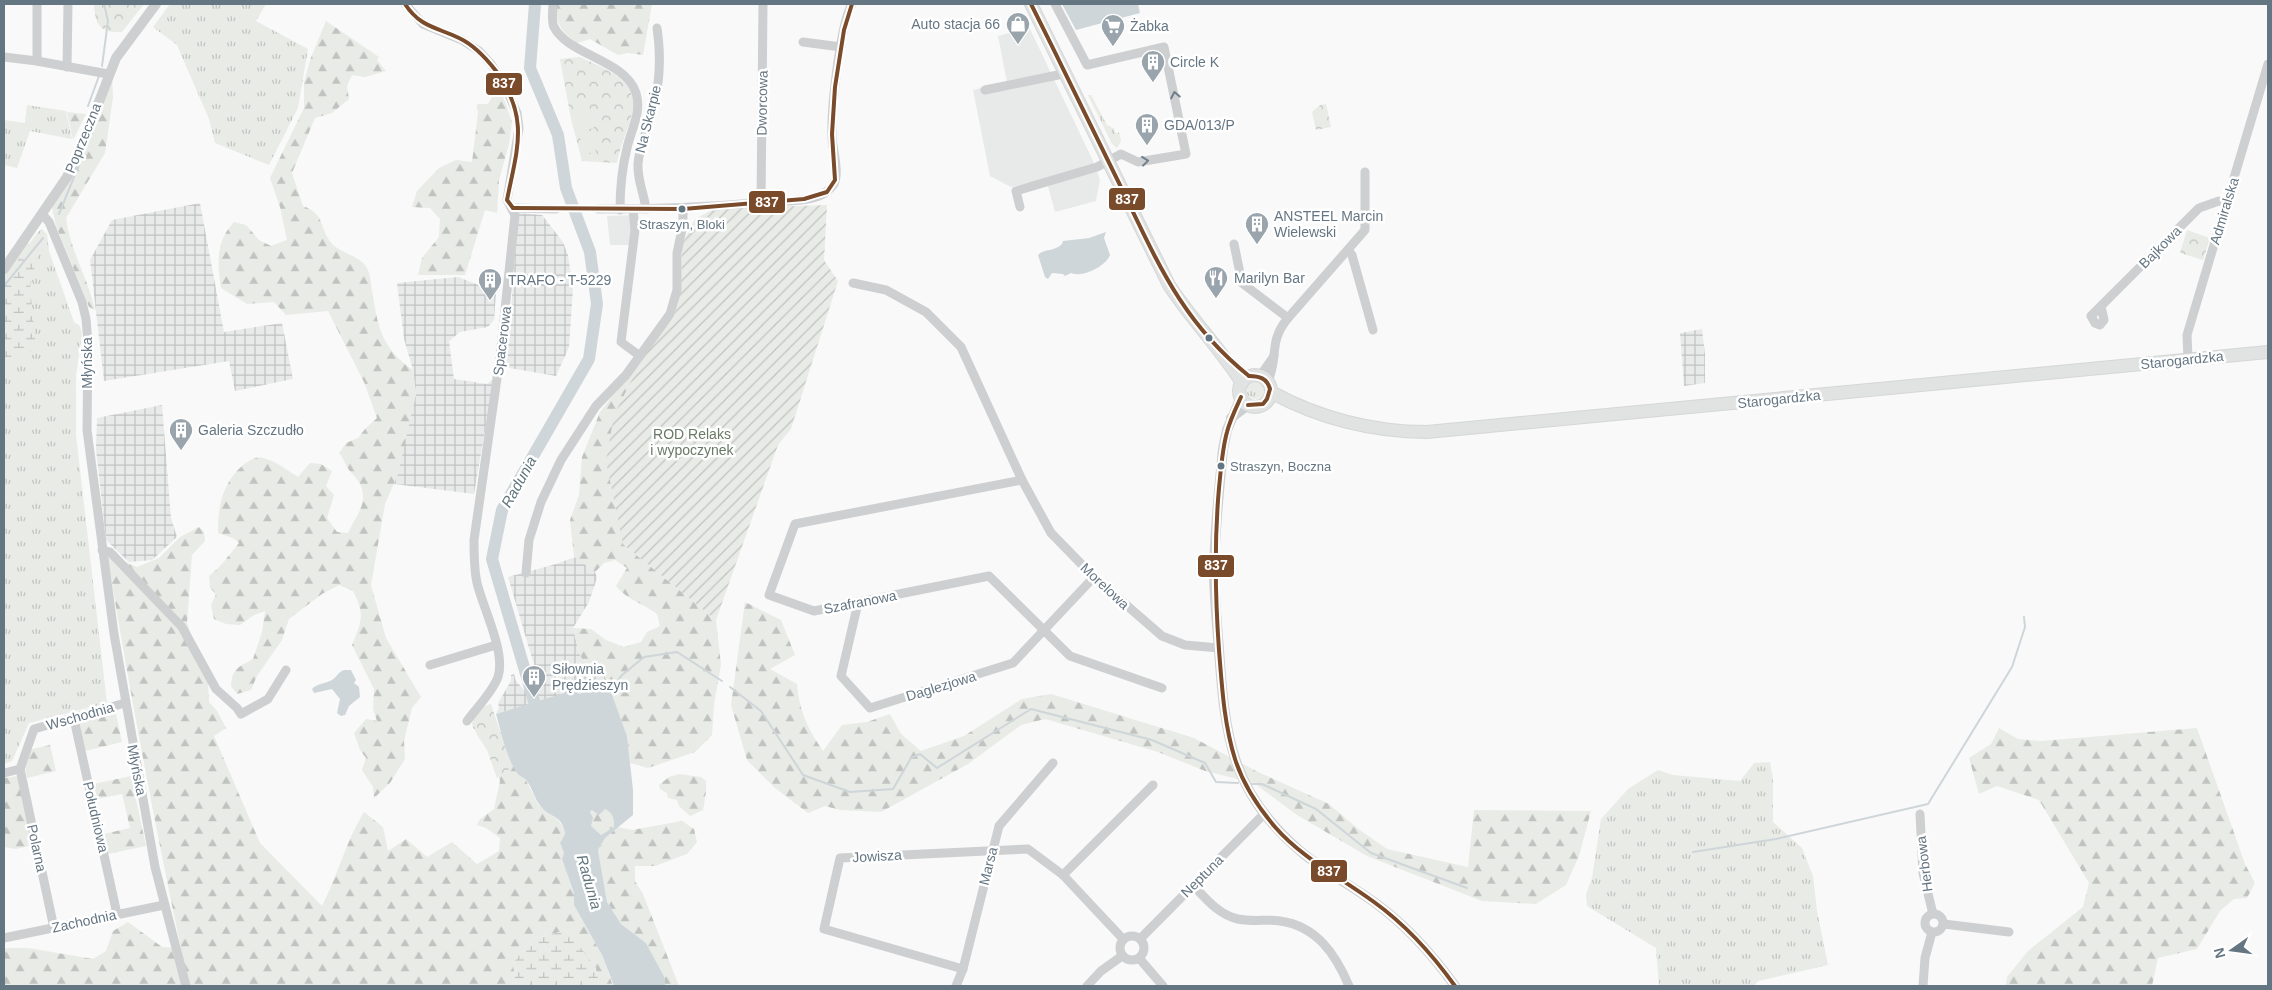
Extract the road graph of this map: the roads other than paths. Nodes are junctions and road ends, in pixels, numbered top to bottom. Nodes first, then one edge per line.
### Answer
1 (37, 4) edge
2 (68, 4) edge
3 (156, 4) edge
4 (405, 4) edge
5 (553, 4) edge
6 (763, 4) edge
7 (852, 4) edge
8 (1031, 4) edge
9 (1055, 4) edge
10 (657, 28) dead end
11 (803, 42) dead end
12 (841, 47) junction
13 (4, 57) edge
14 (37, 61) junction
15 (2268, 64) edge
16 (67, 67) junction
17 (1065, 72) junction
18 (108, 74) junction
19 (985, 90) dead end
20 (1108, 160) junction
21 (1366, 172) dead end
22 (761, 203) junction
23 (2227, 203) junction
24 (1020, 207) dead end
25 (512, 208) junction
26 (598, 209) dead end
27 (646, 209) junction
28 (683, 209) junction
29 (556, 210) dead end
30 (620, 210) junction
31 (633, 210) junction
32 (43, 215) junction
33 (1234, 244) dead end
34 (1348, 250) junction
35 (4, 269) edge
36 (853, 283) dead end
37 (2101, 306) dead end
38 (1288, 318) junction
39 (1372, 330) dead end
40 (2268, 352) edge
41 (640, 356) junction
42 (2188, 359) junction
43 (1260, 385) junction
44 (1244, 401) junction
45 (1022, 480) junction
46 (102, 550) junction
47 (526, 573) dead end
48 (1094, 577) junction
49 (858, 603) junction
50 (1044, 630) junction
51 (496, 645) junction
52 (1219, 648) junction
53 (430, 665) dead end
54 (286, 670) dead end
55 (1162, 688) dead end
56 (125, 703) junction
57 (74, 719) junction
58 (467, 721) dead end
59 (1053, 764) dead end
60 (20, 769) junction
61 (4, 773) edge
62 (1153, 784) dead end
63 (1264, 814) junction
64 (1920, 814) dead end
65 (991, 850) junction
66 (1063, 875) junction
67 (1193, 886) junction
68 (164, 905) junction
69 (117, 914) junction
70 (1932, 914) junction
71 (1944, 924) junction
72 (54, 928) junction
73 (1932, 932) junction
74 (2009, 932) dead end
75 (4, 938) edge
76 (1140, 939) junction
77 (1123, 940) junction
78 (1122, 956) junction
79 (1139, 958) junction
80 (963, 969) junction
81 (186, 986) edge
82 (956, 986) edge
83 (1087, 986) edge
84 (1163, 986) edge
85 (1349, 986) edge
86 (1454, 986) edge
87 (1923, 986) edge

1 - 14 street
2 - 16 street
3 - 18 street, Poprzeczna
4 - 25 street, Spacerowa
5 - 30 street
6 - 22 street, Dworcowa
7 - 12 street
8 - 17 main road, Starogardzka
20 -> 9 street
10 - 27 street, Na Skarpie
11 - 12 street
12 - 22 street
13 - 14 street
14 - 16 street
15 - 23 street, Admiralska
16 - 18 street
17 - 19 street
17 - 20 main road, Starogardzka
18 - 32 street, Poprzeczna
20 - 24 street
20 - 43 main road, Starogardzka
21 - 34 street
22 - 28 street
23 - 37 street, Bajkowa
23 - 42 street, Admiralska
25 - 29 street
25 - 51 street, Spacerowa
26 - 30 street
27 - 28 street
27 - 31 street
28 - 41 street
30 - 31 street
31 - 41 street
32 - 35 street, Poprzeczna
32 - 46 street, Młyńska
33 - 38 street
34 - 38 street
34 - 39 street
36 - 45 street, Morelowa
38 - 43 street
40 - 42 main road, Starogardzka
41 - 47 street
42 - 43 main road, Starogardzka
43 - 44 main road
43 - 44 main road
44 - 52 street
45 - 48 street, Morelowa
45 - 49 street, Szafranowa
46 - 54 street
46 - 56 street, Młyńska
48 - 50 street, Daglezjowa
48 - 52 street, Morelowa
49 - 50 street, Szafranowa
49 - 50 street, Daglezjowa
50 - 55 street, Szafranowa
51 - 53 street
51 - 58 street, Spacerowa
52 - 63 street
56 - 57 street, Wschodnia
56 - 68 street, Młyńska
57 - 60 street, Wschodnia
57 - 69 street, Południowa
59 - 65 street, Marsa
60 - 61 street
60 - 72 street, Polarna
62 - 66 street
63 - 67 street, Neptuna
63 - 86 street
64 - 70 street, Herbowa
65 - 66 street, Jowisza
65 - 80 street, Marsa
65 - 80 street, Jowisza
66 - 77 street, Jowisza
67 - 76 street, Neptuna
67 - 85 street
68 - 69 street, Zachodnia
68 - 81 street, Młyńska
69 - 72 street, Zachodnia
70 - 71 street
70 - 73 street
71 - 73 street
71 - 74 street
72 - 75 street, Zachodnia
73 - 87 street
76 - 77 street
76 - 79 street
77 - 78 street
78 - 79 street
78 - 83 street
79 - 84 street
80 - 82 street, Marsa

